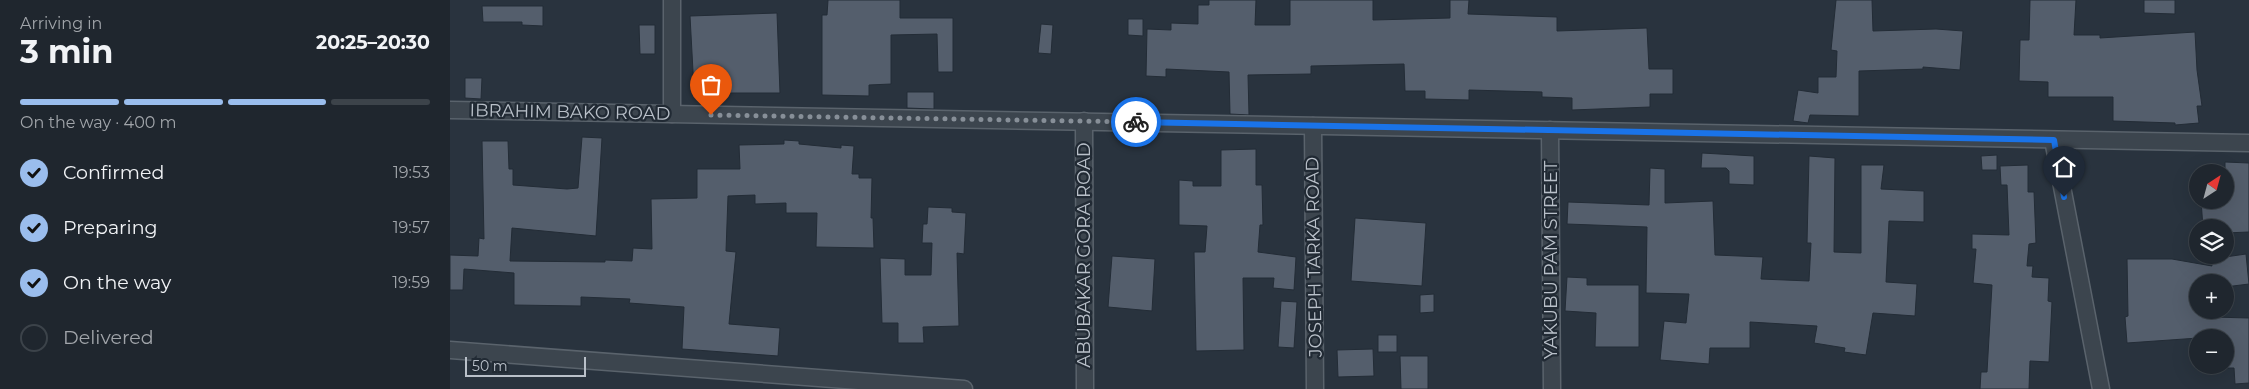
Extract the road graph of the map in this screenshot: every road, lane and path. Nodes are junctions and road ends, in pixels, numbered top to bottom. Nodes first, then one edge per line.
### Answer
1 (672, 0) edge
2 (450, 110) edge
3 (672, 114) junction
4 (1084, 121) junction
5 (1313, 126) junction
6 (1550, 130) junction
7 (2054, 140) junction
8 (2249, 143) edge
9 (450, 350) edge
10 (964, 389) edge
11 (1085, 389) edge
12 (1315, 389) edge
13 (1552, 389) edge
14 (2101, 389) edge

1 - 3 street
2 - 3 street, IBRAHIM BAKO ROAD
3 - 4 street, IBRAHIM BAKO ROAD
4 - 5 street, IBRAHIM BAKO ROAD
4 - 11 street, ABUBAKAR GORA ROAD
5 - 6 street, IBRAHIM BAKO ROAD
5 - 12 street, JOSEPH TARKA ROAD
6 - 7 street, IBRAHIM BAKO ROAD
6 - 13 street, YAKUBU PAM STREET
7 - 8 street, IBRAHIM BAKO ROAD
7 - 14 street
9 - 10 street

